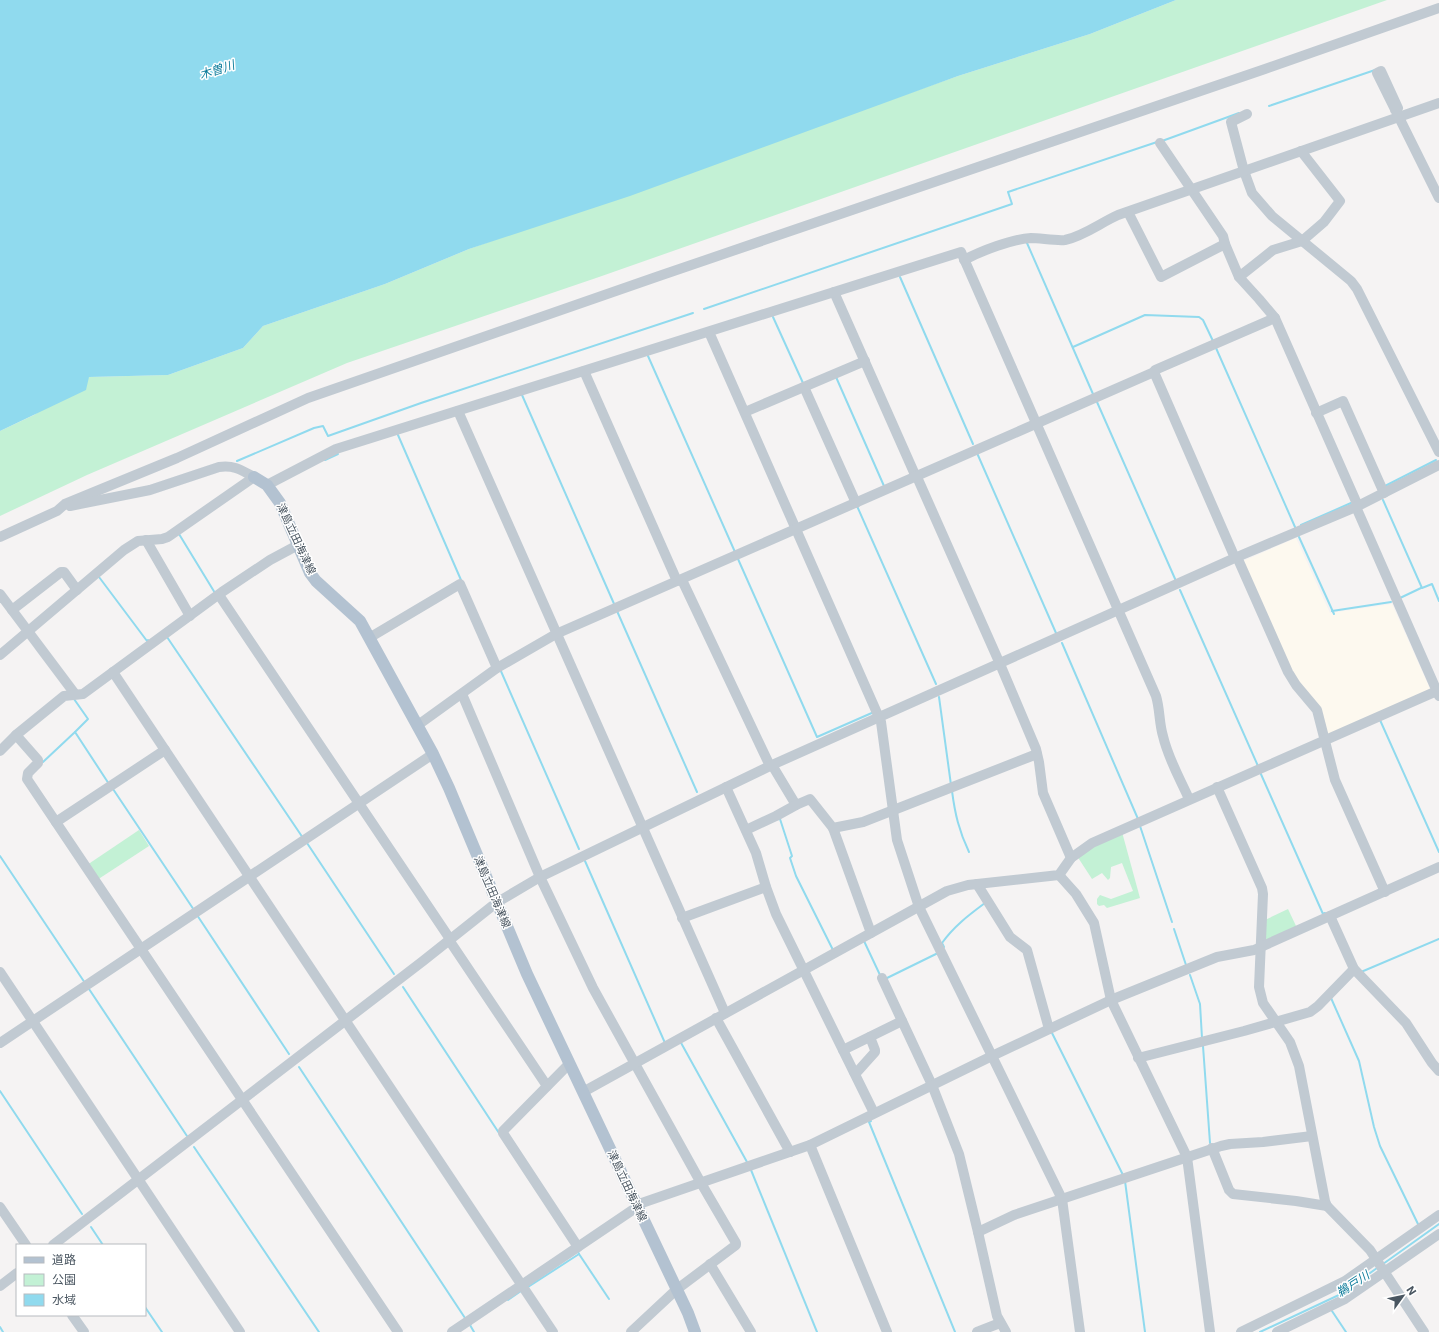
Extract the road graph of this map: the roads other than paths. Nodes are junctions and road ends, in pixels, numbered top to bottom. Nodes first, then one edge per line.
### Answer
1 (1439, 8) edge
2 (1378, 72) dead end
3 (1439, 103) edge
4 (1247, 114) dead end
5 (1398, 114) junction
6 (1160, 143) dead end
7 (1301, 151) junction
8 (1244, 171) junction
9 (1190, 188) junction
10 (1439, 188) edge
11 (1439, 198) edge
12 (1128, 212) junction
13 (1302, 241) junction
14 (1225, 244) junction
15 (964, 260) junction
16 (1239, 277) junction
17 (834, 292) junction
18 (1274, 318) junction
19 (709, 332) junction
20 (865, 361) junction
21 (584, 371) junction
22 (1154, 372) junction
23 (804, 387) junction
24 (458, 411) junction
25 (745, 412) junction
26 (1316, 413) junction
27 (1035, 424) junction
28 (1439, 452) edge
29 (1439, 465) edge
30 (916, 477) junction
31 (254, 478) junction
32 (267, 485) junction
33 (1384, 493) junction
34 (856, 503) junction
35 (65, 504) junction
36 (1357, 506) junction
37 (796, 529) junction
38 (0, 537) edge
39 (146, 540) junction
40 (298, 545) junction
41 (1236, 558) junction
42 (679, 581) junction
43 (77, 590) junction
44 (0, 594) edge
45 (219, 595) junction
46 (12, 610) junction
47 (1118, 611) junction
48 (190, 616) junction
49 (28, 631) junction
50 (556, 634) junction
51 (369, 638) junction
52 (0, 655) edge
53 (1000, 664) junction
54 (496, 668) junction
55 (113, 672) junction
56 (1438, 692) edge
57 (75, 694) junction
58 (462, 694) junction
59 (879, 718) junction
60 (418, 725) junction
61 (16, 735) junction
62 (1326, 739) junction
63 (0, 750) edge
64 (165, 750) junction
65 (433, 754) junction
66 (1037, 754) junction
67 (771, 765) junction
68 (726, 786) junction
69 (1217, 787) junction
70 (1189, 799) junction
71 (359, 803) junction
72 (796, 805) junction
73 (893, 811) junction
74 (56, 822) junction
75 (641, 827) junction
76 (834, 828) junction
77 (746, 830) junction
78 (1071, 858) junction
79 (1439, 867) edge
80 (1059, 875) junction
81 (250, 876) junction
82 (540, 877) junction
83 (977, 884) junction
84 (766, 887) junction
85 (1385, 892) junction
86 (496, 903) junction
87 (919, 907) junction
88 (1330, 916) junction
89 (682, 918) junction
90 (872, 933) junction
91 (449, 940) junction
92 (1262, 947) junction
93 (141, 949) junction
94 (1354, 968) junction
95 (804, 970) junction
96 (0, 972) edge
97 (882, 978) dead end
98 (1111, 1000) junction
99 (720, 1016) junction
100 (33, 1021) junction
101 (346, 1021) junction
102 (902, 1021) junction
103 (1276, 1022) junction
104 (1049, 1029) junction
105 (870, 1037) junction
106 (0, 1043) edge
107 (843, 1050) junction
108 (992, 1056) junction
109 (1138, 1058) junction
110 (635, 1063) junction
111 (569, 1064) junction
112 (1439, 1071) edge
113 (854, 1072) junction
114 (932, 1085) junction
115 (547, 1086) junction
116 (583, 1092) junction
117 (242, 1100) junction
118 (874, 1113) junction
119 (1312, 1136) junction
120 (810, 1145) junction
121 (1212, 1148) junction
122 (790, 1152) junction
123 (1187, 1157) junction
124 (139, 1179) junction
125 (701, 1183) junction
126 (1062, 1199) junction
127 (637, 1206) junction
128 (1327, 1206) junction
129 (0, 1207) edge
130 (1439, 1215) edge
131 (978, 1232) junction
132 (1439, 1234) edge
133 (25, 1244) edge
134 (55, 1244) edge
135 (578, 1247) junction
136 (1376, 1259) junction
137 (710, 1264) junction
138 (1384, 1271) junction
139 (16, 1274) edge
140 (522, 1285) junction
141 (0, 1286) edge
142 (676, 1290) junction
143 (73, 1316) edge
144 (1000, 1323) junction
145 (84, 1332) edge
146 (240, 1332) edge
147 (398, 1332) edge
148 (452, 1332) edge
149 (553, 1332) edge
150 (631, 1332) edge
151 (695, 1332) edge
152 (751, 1332) edge
153 (887, 1332) edge
154 (977, 1332) edge
155 (1006, 1332) edge
156 (1080, 1332) edge
157 (1210, 1332) edge
158 (1241, 1332) edge
159 (1277, 1332) edge
160 (1424, 1332) edge

1 - 35 street
2 - 5 street
3 - 5 street
4 - 8 street
5 - 7 street
5 - 10 street
5 - 11 street
6 - 9 street
7 - 8 street
7 - 13 street
8 - 9 street
8 - 13 street
9 - 12 street
9 - 14 street
12 - 14 street
12 - 15 street
13 - 16 street
13 - 28 street
14 - 16 street
15 - 17 street
15 - 27 street
16 - 18 street
17 - 19 street
17 - 20 street
18 - 22 street
18 - 26 street
19 - 21 street
19 - 25 street
20 - 23 street
20 - 30 street
21 - 24 street
21 - 42 street
22 - 27 street
22 - 41 street
23 - 25 street
23 - 34 street
24 - 32 street
24 - 50 street
25 - 37 street
26 - 33 street
26 - 36 street
27 - 30 street
27 - 47 street
29 - 33 street
30 - 34 street
30 - 53 street
31 - 32 main road, 津島立田海津線
31 - 35 street
31 - 39 street
32 - 40 main road, 津島立田海津線
33 - 36 street
34 - 37 street
35 - 38 street
36 - 41 street
36 - 56 street
37 - 42 street
37 - 59 street
39 - 43 street
39 - 48 street
40 - 45 street
40 - 51 main road, 津島立田海津線
41 - 47 street
41 - 62 street
42 - 50 street
42 - 67 street
43 - 46 street
43 - 49 street
44 - 46 street
45 - 48 street
45 - 71 street
46 - 49 street
47 - 53 street
47 - 70 street
48 - 55 street
49 - 52 street
49 - 57 street
50 - 54 street
50 - 75 street
51 - 54 street
51 - 60 main road, 津島立田海津線
53 - 59 street
53 - 66 street
54 - 58 street
55 - 57 street
55 - 64 street
56 - 62 street
57 - 61 street
58 - 60 street
58 - 82 street
59 - 67 street
59 - 73 street
60 - 65 main road, 津島立田海津線
61 - 63 street
61 - 74 street
62 - 69 street
62 - 85 street
64 - 74 street
64 - 81 street
65 - 71 street
65 - 86 main road, 津島立田海津線
66 - 73 street
66 - 78 street
67 - 68 street
67 - 72 street
68 - 75 street
68 - 77 street
69 - 70 street
69 - 92 street
70 - 78 street
71 - 81 street
71 - 91 street
72 - 76 street
72 - 77 street
73 - 76 street
73 - 87 street
74 - 93 street
75 - 82 street
75 - 89 street
76 - 90 street
77 - 84 street
78 - 80 street
79 - 85 street
80 - 83 street
80 - 98 street
81 - 93 street
81 - 101 street
82 - 86 street
82 - 110 street
83 - 87 street
83 - 104 street
84 - 89 street
84 - 95 street
85 - 88 street
86 - 91 street
86 - 111 main road, 津島立田海津線
87 - 90 street
87 - 108 street
88 - 92 street
88 - 94 street
89 - 99 street
90 - 95 street
91 - 101 street
91 - 115 street
92 - 98 street
92 - 103 street
93 - 100 street
93 - 117 street
94 - 103 street
94 - 112 street
95 - 99 street
95 - 107 street
96 - 100 street
97 - 102 street
98 - 104 street
98 - 109 street
99 - 110 street
99 - 122 street
100 - 106 street
100 - 124 street
101 - 117 street
101 - 140 street
102 - 105 street
102 - 114 street
103 - 109 street
103 - 119 street
104 - 108 street
105 - 107 street
105 - 113 street
107 - 113 street
108 - 114 street
108 - 126 street
109 - 123 street
110 - 116 street
110 - 125 street
111 - 115 street
111 - 116 main road, 津島立田海津線
113 - 118 street
114 - 118 street
114 - 131 street
115 - 135 street
116 - 127 main road, 津島立田海津線
117 - 124 street
117 - 147 street
118 - 120 street
119 - 121 street
119 - 128 street
120 - 122 street
120 - 153 street
121 - 123 street
121 - 128 street
122 - 125 street
123 - 126 street
123 - 157 street
124 - 134 street
124 - 146 street
125 - 127 street
125 - 137 street
126 - 131 street
126 - 156 street
127 - 135 street
127 - 142 main road, 津島立田海津線
128 - 136 street
129 - 133 street
130 - 136 street
131 - 144 street
132 - 138 street
135 - 140 street
136 - 138 street
136 - 158 street
137 - 142 street
137 - 152 street
138 - 159 street
138 - 160 street
139 - 141 street
140 - 148 street
140 - 149 street
142 - 150 street
142 - 151 main road, 津島立田海津線
143 - 145 street
144 - 154 street
144 - 155 street

